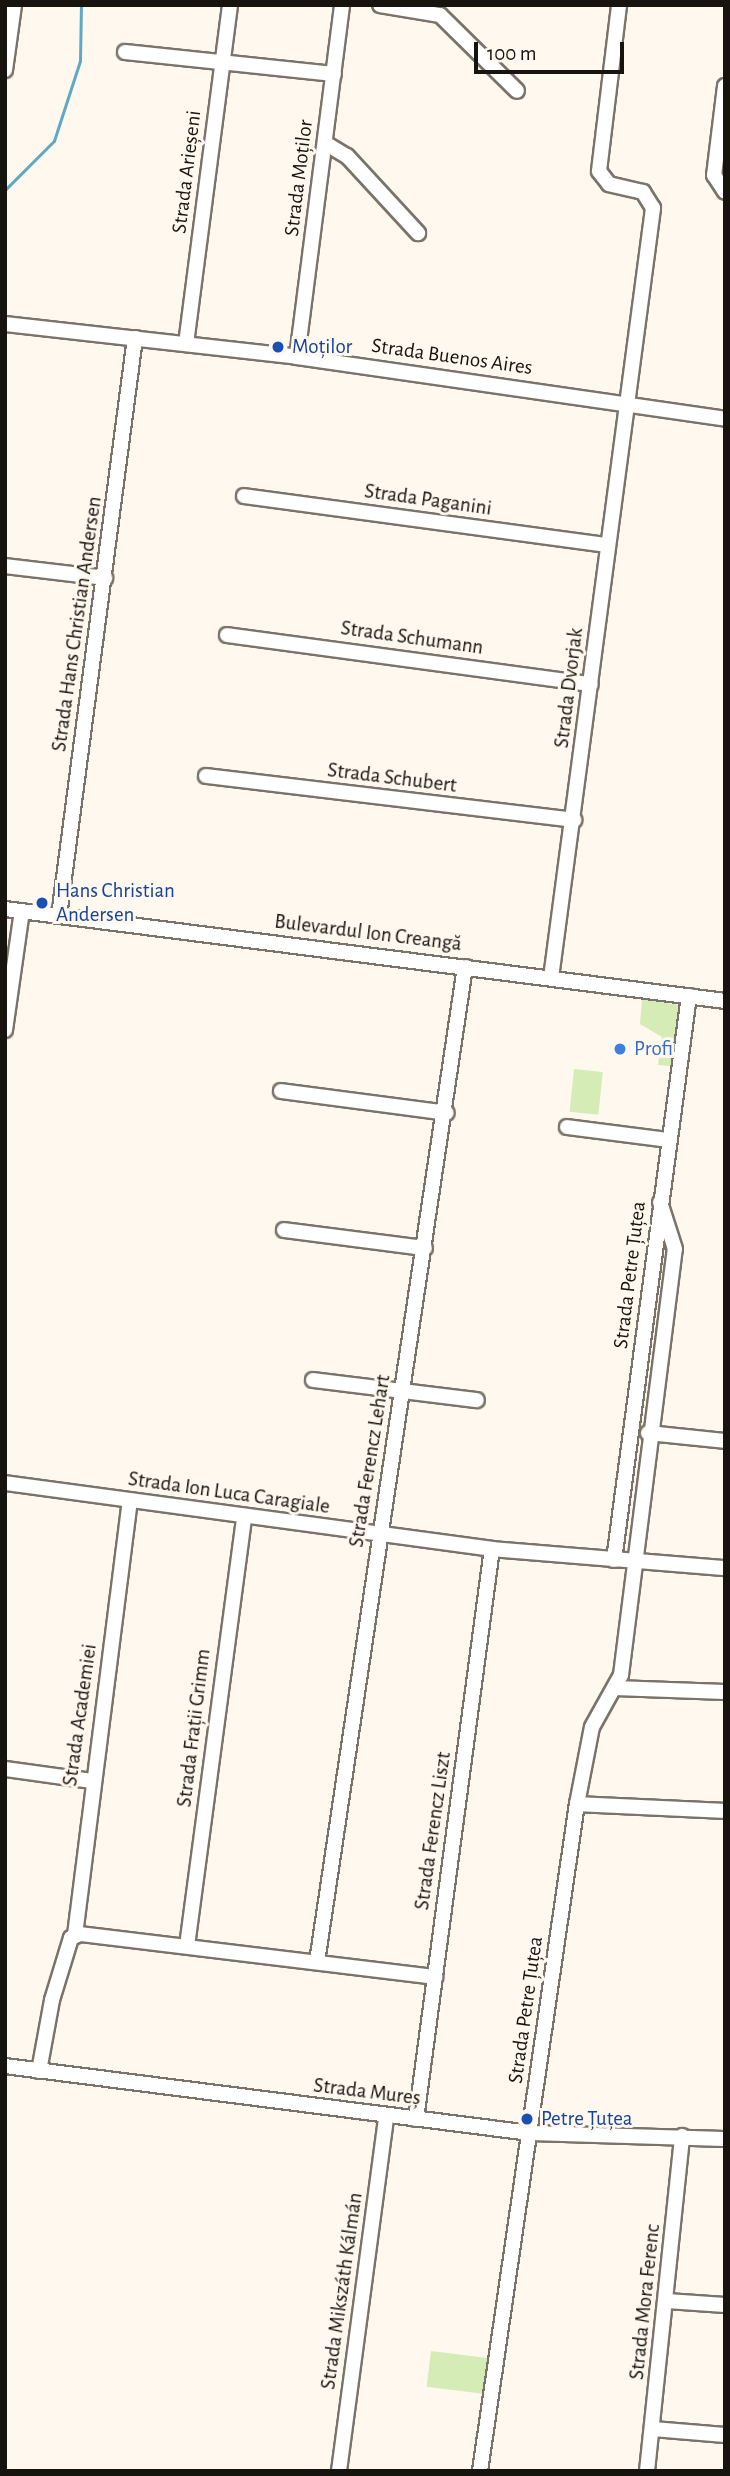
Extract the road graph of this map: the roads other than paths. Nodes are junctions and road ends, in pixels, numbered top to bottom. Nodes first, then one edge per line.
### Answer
1 (13, 5) edge
2 (230, 5) edge
3 (342, 5) edge
4 (380, 5) edge
5 (619, 5) edge
6 (125, 52) dead end
7 (223, 60) junction
8 (5, 70) edge
9 (334, 74) junction
10 (725, 86) edge
11 (517, 91) dead end
12 (325, 143) junction
13 (725, 192) edge
14 (418, 233) dead end
15 (5, 324) edge
16 (135, 338) junction
17 (186, 344) junction
18 (297, 356) junction
19 (625, 403) junction
20 (725, 419) edge
21 (244, 496) dead end
22 (608, 545) junction
23 (5, 566) edge
24 (105, 578) junction
25 (227, 635) dead end
26 (591, 684) junction
27 (206, 776) dead end
28 (573, 820) junction
29 (5, 909) edge
30 (22, 911) junction
31 (59, 916) junction
32 (466, 967) junction
33 (551, 978) junction
34 (689, 996) junction
35 (725, 1001) edge
36 (5, 1030) edge
37 (281, 1091) dead end
38 (447, 1113) junction
39 (567, 1127) dead end
40 (668, 1140) junction
41 (660, 1202) junction
42 (284, 1230) dead end
43 (425, 1248) junction
44 (313, 1380) dead end
45 (404, 1391) junction
46 (477, 1400) dead end
47 (632, 1418) junction
48 (648, 1427) junction
49 (725, 1441) edge
50 (5, 1483) edge
51 (130, 1500) junction
52 (244, 1516) junction
53 (379, 1534) junction
54 (492, 1549) junction
55 (614, 1560) junction
56 (633, 1561) junction
57 (725, 1568) edge
58 (615, 1688) junction
59 (725, 1692) edge
60 (5, 1769) edge
61 (92, 1781) junction
62 (577, 1804) junction
63 (725, 1811) edge
64 (75, 1935) junction
65 (187, 1946) junction
66 (317, 1962) junction
67 (435, 1977) junction
68 (5, 2066) edge
69 (39, 2071) junction
70 (386, 2117) junction
71 (416, 2119) junction
72 (530, 2133) junction
73 (682, 2136) junction
74 (725, 2139) edge
75 (667, 2301) junction
76 (725, 2305) edge
77 (653, 2429) junction
78 (725, 2435) edge
79 (339, 2471) edge
80 (480, 2471) edge
81 (647, 2471) edge

1 - 8 street
2 - 7 street, Strada Arieșeni
3 - 9 street, Strada Moților
4 - 11 street
5 - 19 street, Strada Dvorjak
6 - 7 street
7 - 9 street
7 - 17 street, Strada Arieșeni
9 - 12 street, Strada Moților
10 - 13 street
12 - 14 street
12 - 18 street, Strada Moților
15 - 16 street, Strada Buenos Aires
16 - 17 street, Strada Buenos Aires
16 - 24 street, Strada Hans Christian Andersen
17 - 18 street, Strada Buenos Aires
18 - 19 street, Strada Buenos Aires
19 - 20 street, Strada Buenos Aires
19 - 22 street, Strada Dvorjak
21 - 22 street, Strada Paganini
22 - 26 street, Strada Dvorjak
23 - 24 street
24 - 31 street, Strada Hans Christian Andersen
25 - 26 street, Strada Schumann
26 - 28 street, Strada Dvorjak
27 - 28 street, Strada Schubert
28 - 33 street, Strada Dvorjak
29 - 30 street, Bulevardul Ion Creangă
30 - 31 street, Bulevardul Ion Creangă
30 - 36 street
31 - 32 street, Bulevardul Ion Creangă
32 - 33 street, Bulevardul Ion Creangă
32 - 38 street, Strada Ferencz Lehart
33 - 34 street, Bulevardul Ion Creangă
34 - 35 street, Bulevardul Ion Creangă
34 - 40 street, Strada Petre Țuțea
37 - 38 street
38 - 43 street, Strada Ferencz Lehart
39 - 40 street
40 - 41 street, Strada Petre Țuțea
41 - 47 street, Strada Petre Țuțea
41 - 48 street, Strada Petre Țuțea
42 - 43 street
43 - 45 street, Strada Ferencz Lehart
44 - 45 street
45 - 46 street
45 - 53 street, Strada Ferencz Lehart
47 - 48 street
47 - 55 street, Strada Petre Țuțea
48 - 49 street
48 - 56 street, Strada Petre Țuțea
50 - 51 street, Strada Ion Luca Caragiale
51 - 52 street, Strada Ion Luca Caragiale
51 - 61 street, Strada Academiei
52 - 53 street, Strada Ion Luca Caragiale
52 - 65 street, Strada Frații Grimm
53 - 54 street, Strada Ion Luca Caragiale
53 - 66 street, Strada Ferencz Lehart
54 - 55 street, Strada Ion Luca Caragiale
54 - 67 street, Strada Ferencz Liszt
55 - 56 street, Strada Ion Luca Caragiale
56 - 57 street, Strada Ion Luca Caragiale
56 - 58 street, Strada Petre Țuțea
58 - 59 street
58 - 62 street, Strada Petre Țuțea
60 - 61 street
61 - 64 street, Strada Academiei
62 - 63 street
62 - 72 street, Strada Petre Țuțea
64 - 65 street
64 - 69 street, Strada Academiei
65 - 66 street
66 - 67 street
67 - 71 street, Strada Ferencz Liszt
68 - 69 street, Strada Mureș
69 - 70 street, Strada Mureș
70 - 71 street, Strada Mureș
70 - 79 street, Strada Mikszáth Kálmán
71 - 72 street, Strada Mureș
72 - 73 street, Strada Mureș
72 - 80 street, Strada Petre Țuțea
73 - 74 street, Strada Mureș
73 - 75 street, Strada Mora Ferenc
75 - 76 street
75 - 77 street, Strada Mora Ferenc
77 - 78 street
77 - 81 street, Strada Mora Ferenc

